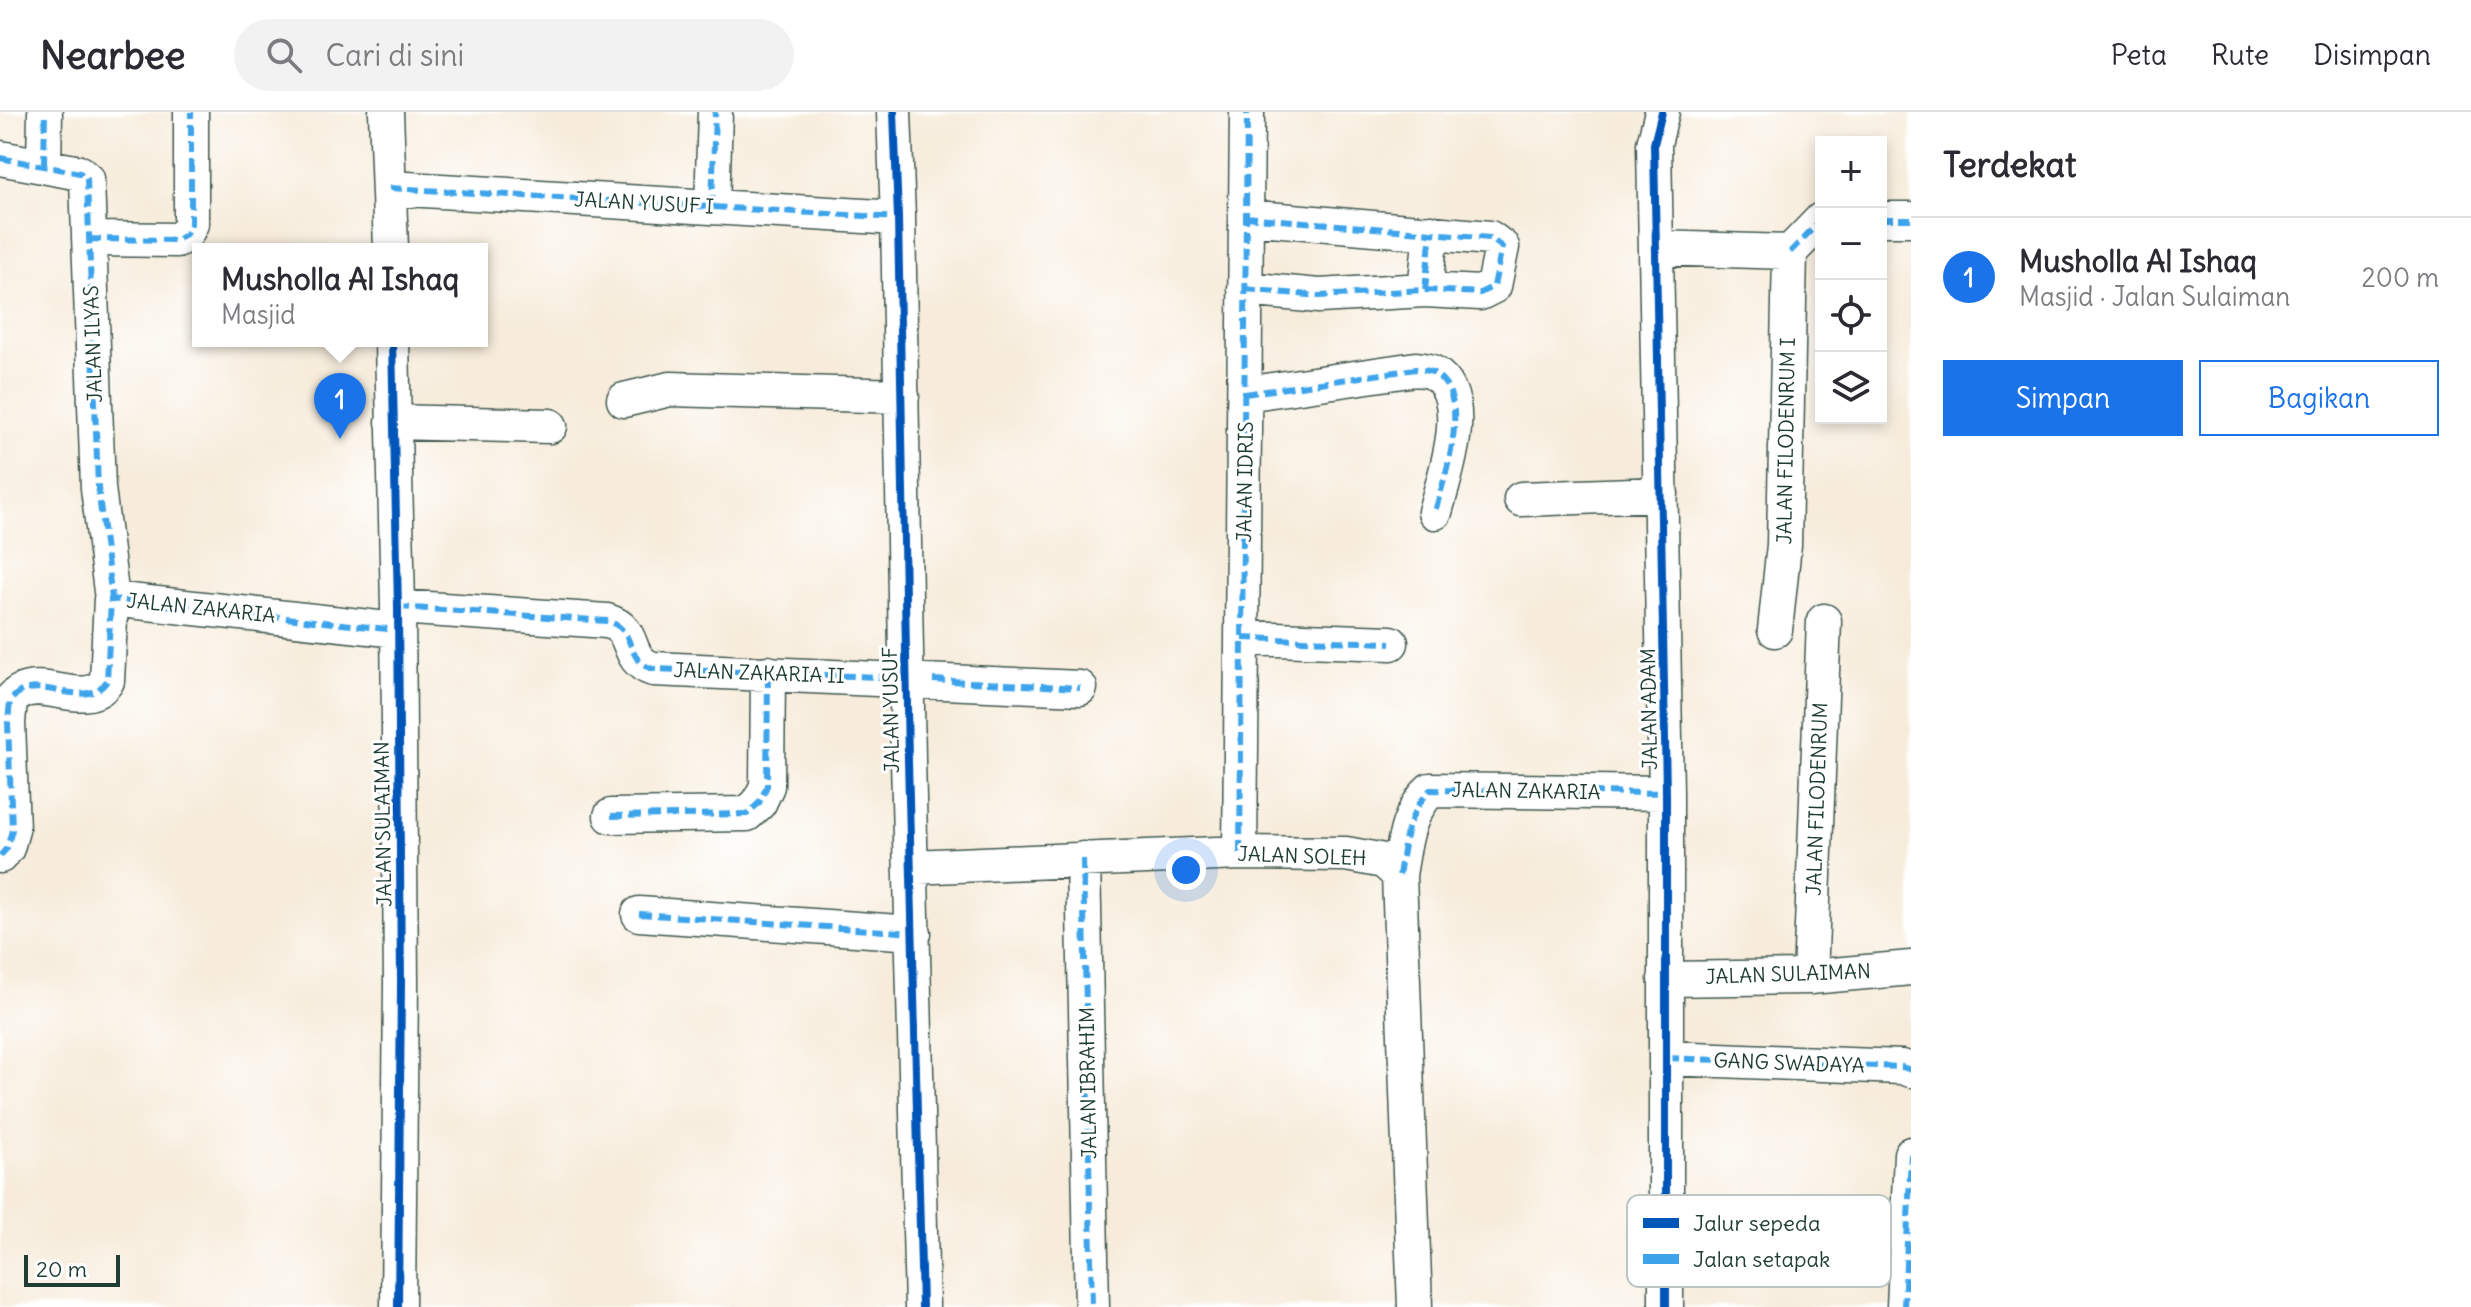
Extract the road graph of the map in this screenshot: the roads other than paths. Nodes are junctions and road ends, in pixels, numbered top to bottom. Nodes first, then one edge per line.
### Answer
1 (45, 112) edge
2 (191, 112) edge
3 (386, 112) edge
4 (715, 112) edge
5 (894, 112) edge
6 (1247, 112) edge
7 (1662, 112) edge
8 (0, 158) edge
9 (44, 165) junction
10 (390, 188) junction
11 (712, 207) junction
12 (1246, 217) junction
13 (898, 218) junction
14 (1887, 219) edge
15 (1911, 219) edge
16 (1815, 226) edge
17 (1431, 232) junction
18 (89, 239) junction
19 (391, 243) edge
20 (1656, 248) junction
21 (1790, 252) junction
22 (1245, 289) junction
23 (1425, 290) junction
24 (392, 347) edge
25 (1245, 394) junction
26 (902, 396) junction
27 (624, 400) dead end
28 (393, 422) junction
29 (550, 426) dead end
30 (1661, 494) junction
31 (1521, 499) dead end
32 (1435, 512) dead end
33 (112, 599) junction
34 (398, 618) junction
35 (1824, 621) dead end
36 (1775, 630) dead end
37 (1243, 638) junction
38 (1391, 643) dead end
39 (768, 673) junction
40 (907, 678) junction
41 (1080, 688) dead end
42 (1666, 793) junction
43 (611, 816) dead end
44 (1240, 853) junction
45 (0, 856) edge
46 (1083, 859) junction
47 (912, 867) junction
48 (1399, 875) junction
49 (639, 914) dead end
50 (914, 933) junction
51 (1911, 968) edge
52 (1810, 977) junction
53 (1665, 979) junction
54 (1667, 1058) junction
55 (1911, 1070) edge
56 (1911, 1154) edge
57 (1666, 1195) edge
58 (1666, 1287) edge
59 (398, 1307) edge
60 (922, 1307) edge
61 (1092, 1307) edge
62 (1415, 1307) edge
63 (1666, 1307) edge
64 (1904, 1307) edge

1 - 9 street
2 - 18 street
3 - 10 street
4 - 11 street
5 - 13 street, JALAN YUSUF
6 - 12 street, JALAN IDRIS
7 - 20 street, JALAN ADAM
8 - 9 street, JALAN ILYAS
9 - 18 street, JALAN ILYAS
10 - 11 street, JALAN YUSUF I
10 - 19 street
11 - 13 street, JALAN YUSUF I
12 - 17 street
12 - 22 street, JALAN IDRIS
13 - 26 street, JALAN YUSUF
14 - 15 street
16 - 21 street
17 - 23 street
17 - 23 street
18 - 33 street, JALAN ILYAS
20 - 21 street
20 - 30 street, JALAN ADAM
21 - 36 street, JALAN FILODENRUM I
22 - 23 street
22 - 25 street, JALAN IDRIS
24 - 28 street, JALAN SULAIMAN
25 - 32 street
25 - 37 street, JALAN IDRIS
26 - 27 street
26 - 40 street, JALAN YUSUF
28 - 29 street
28 - 34 street, JALAN SULAIMAN
30 - 31 street
30 - 42 street, JALAN ADAM
33 - 34 street, JALAN ZAKARIA
33 - 45 street, JALAN ZAKARIA
34 - 39 street, JALAN ZAKARIA II
34 - 59 street, JALAN SULAIMAN
35 - 52 street, JALAN FILODENRUM
37 - 38 street
37 - 44 street, JALAN IDRIS
39 - 40 street, JALAN ZAKARIA II
39 - 43 street
40 - 41 street, JALAN ZAKARIA II
40 - 47 street, JALAN YUSUF
42 - 48 street, JALAN ZAKARIA
42 - 53 street, JALAN ADAM
44 - 46 street, JALAN SOLEH
44 - 48 street, JALAN SOLEH
46 - 47 street, JALAN SOLEH
46 - 61 street, JALAN IBRAHIM
47 - 50 street, JALAN YUSUF
48 - 62 street
49 - 50 street
50 - 60 street, JALAN YUSUF
51 - 52 street, JALAN SULAIMAN
52 - 53 street, JALAN SULAIMAN
53 - 54 street, JALAN ADAM
54 - 55 street, GANG SWADAYA
54 - 57 street, JALAN ADAM
56 - 64 street
58 - 63 street, JALAN ADAM

